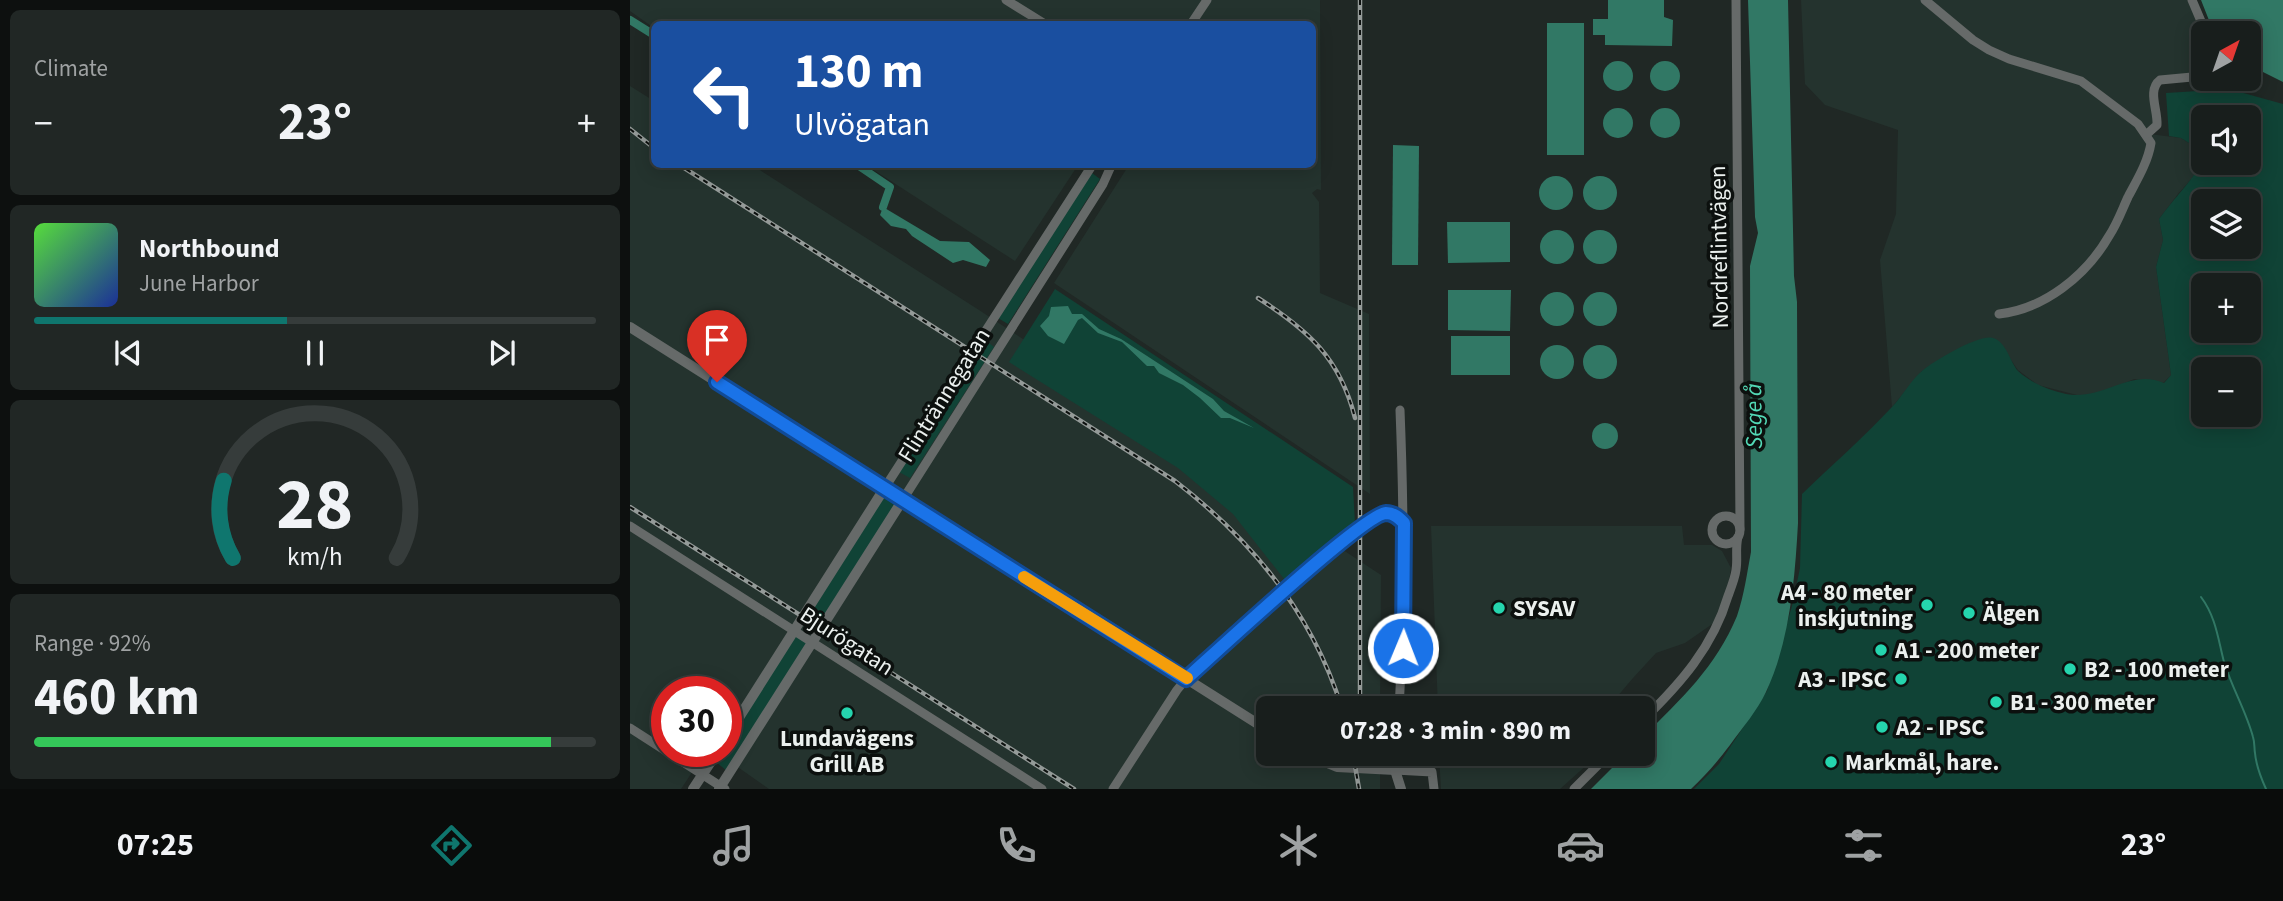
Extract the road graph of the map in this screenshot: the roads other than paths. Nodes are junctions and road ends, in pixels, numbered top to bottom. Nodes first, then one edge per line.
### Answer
1 (1006, 0) edge
2 (1207, 0) edge
3 (1736, 0) edge
4 (1925, 0) edge
5 (2192, 0) edge
6 (1040, 21) edge
7 (1193, 21) edge
8 (2201, 21) edge
9 (2191, 77) edge
10 (2147, 134) junction
11 (1090, 168) edge
12 (1110, 168) edge
13 (1998, 314) dead end
14 (630, 327) edge
15 (1400, 410) dead end
16 (884, 489) junction
17 (1741, 494) junction
18 (902, 501) junction
19 (1726, 517) junction
20 (1404, 523) junction
21 (630, 526) edge
22 (1739, 533) junction
23 (1722, 543) junction
24 (1736, 561) junction
25 (795, 630) junction
26 (813, 642) junction
27 (1186, 679) junction
28 (1400, 696) edge
29 (1655, 707) edge
30 (742, 713) edge
31 (1256, 723) edge
32 (630, 729) edge
33 (1334, 766) edge
34 (1395, 766) edge
35 (1597, 766) edge
36 (707, 767) edge
37 (1395, 769) junction
38 (702, 775) junction
39 (722, 788) edge
40 (693, 789) edge
41 (1042, 789) edge
42 (1113, 789) edge
43 (1391, 789) edge
44 (1401, 789) edge
45 (1434, 789) edge
46 (1574, 789) edge

1 - 6 street
2 - 7 street
3 - 17 street, Nordreflintvägen
4 - 10 street
5 - 8 street
9 - 10 street
10 - 13 street
11 - 16 street, Flintrännegatan
12 - 18 street, Flintrännegatan
14 - 16 street
15 - 20 street
16 - 18 street
16 - 25 street, Flintrännegatan
17 - 19 street
17 - 22 street, Nordreflintvägen
18 - 26 street, Flintrännegatan
18 - 27 street
19 - 22 street
19 - 23 street
20 - 27 street
20 - 28 street
21 - 25 street, Bjurögatan
22 - 23 street
22 - 24 street, Nordreflintvägen
23 - 24 street
24 - 29 street, Nordreflintvägen
25 - 26 street, Bjurögatan
25 - 30 street, Flintrännegatan
26 - 39 street, Flintrännegatan
26 - 41 street, Bjurögatan
27 - 31 street
27 - 42 street
32 - 38 street
33 - 37 street
34 - 37 street
35 - 46 street
36 - 38 street
37 - 43 street
37 - 44 street
37 - 45 street
38 - 39 street
38 - 40 street

